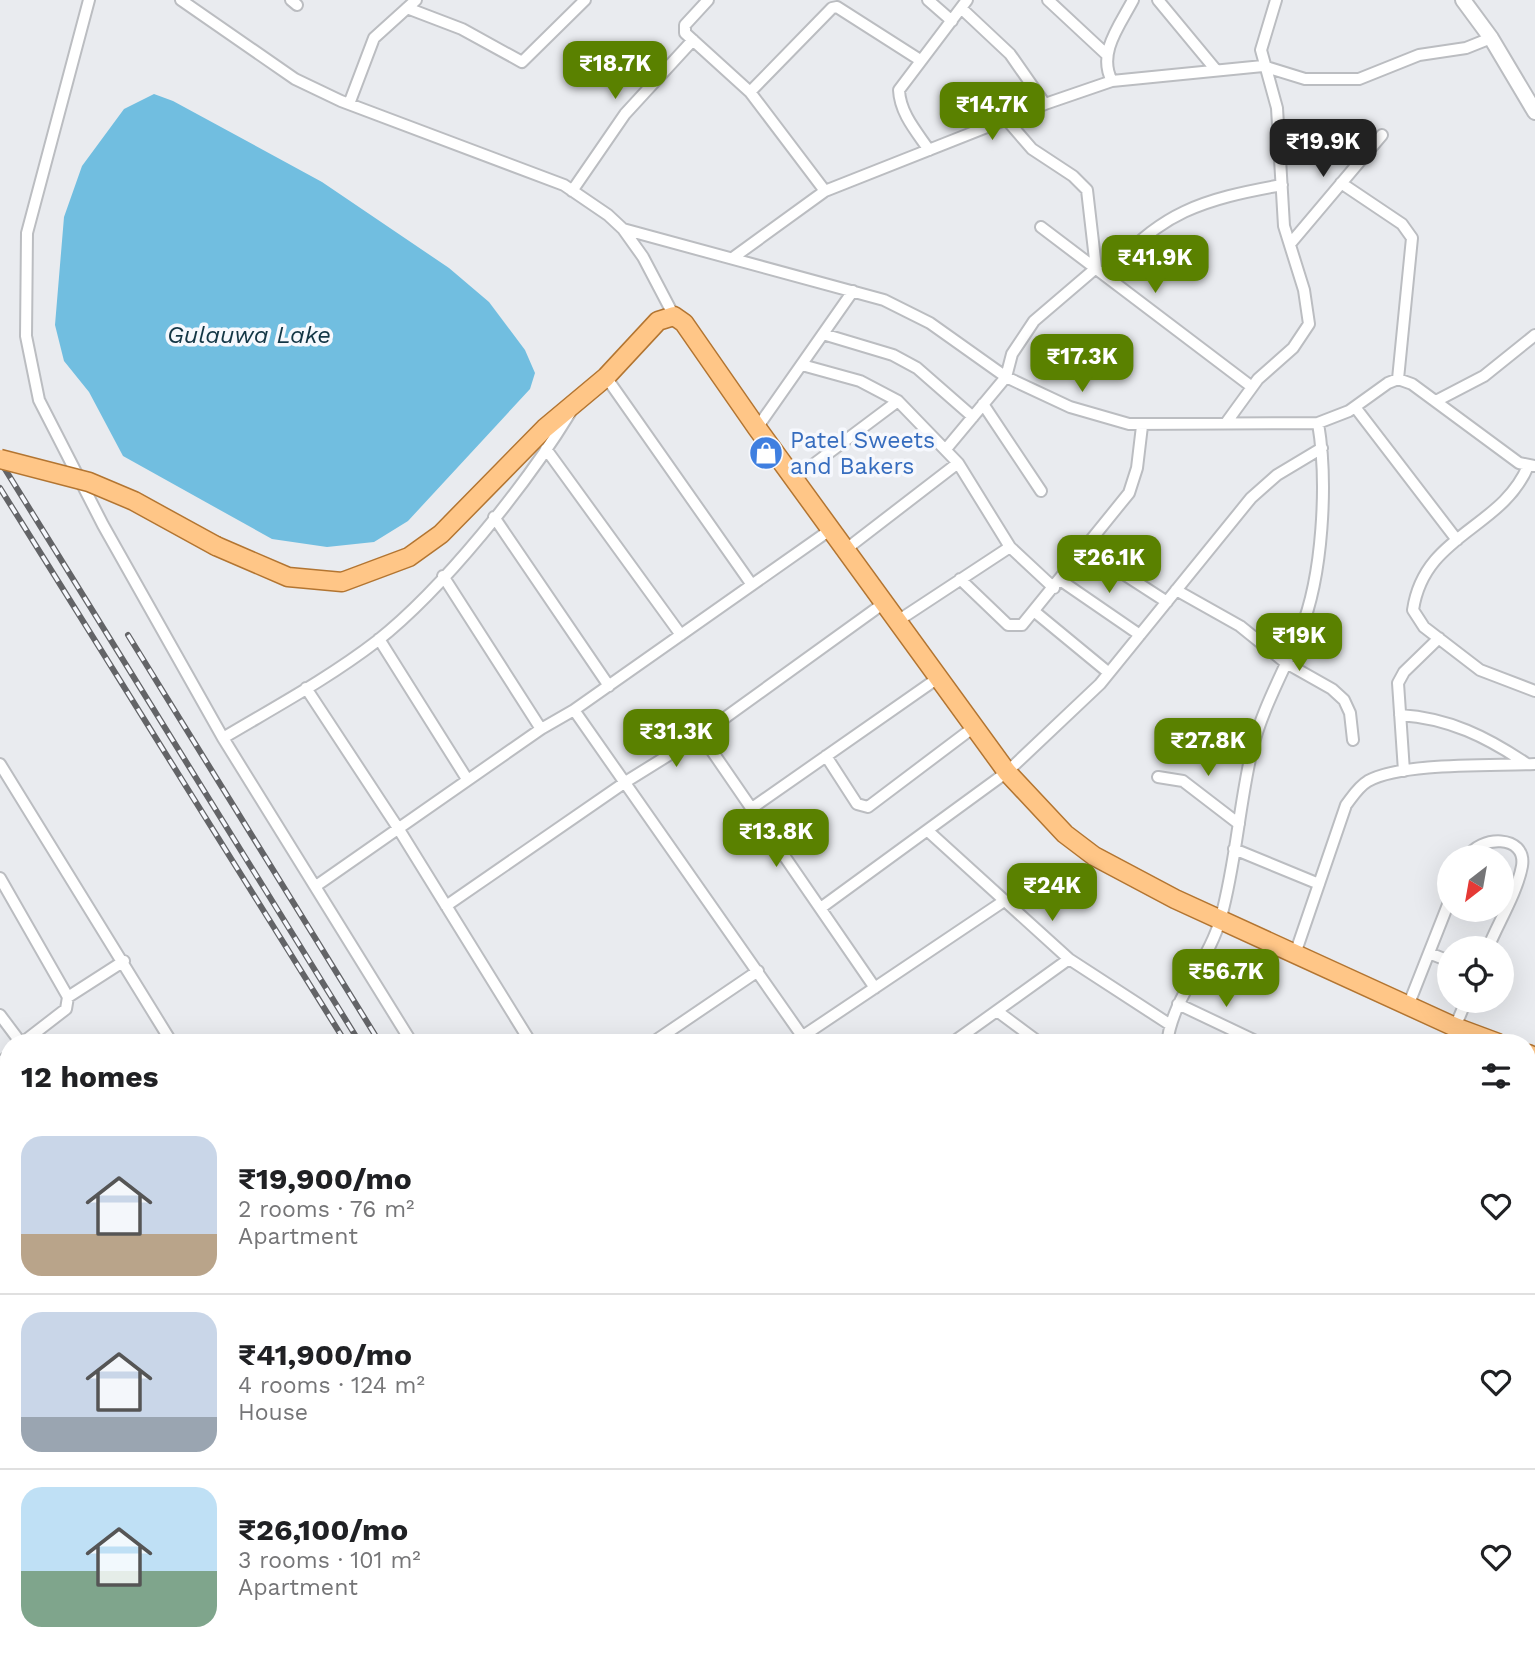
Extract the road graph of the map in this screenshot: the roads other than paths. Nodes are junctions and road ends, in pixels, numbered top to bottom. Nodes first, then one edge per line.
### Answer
1 (89, 0) edge
2 (180, 0) edge
3 (585, 0) edge
4 (708, 0) edge
5 (928, 0) edge
6 (1048, 0) edge
7 (1133, 0) edge
8 (1158, 0) edge
9 (1276, 0) edge
10 (1463, 0) edge
11 (412, 4) edge
12 (964, 4) edge
13 (952, 21) junction
14 (1491, 38) junction
15 (693, 40) junction
16 (1106, 54) junction
17 (920, 60) junction
18 (1263, 66) junction
19 (1216, 70) junction
20 (1112, 80) junction
21 (750, 92) junction
22 (349, 104) junction
23 (1045, 104) junction
24 (1535, 111) edge
25 (1006, 119) junction
26 (1382, 135) dead end
27 (929, 150) junction
28 (1341, 183) junction
29 (1282, 185) junction
30 (572, 191) junction
31 (825, 191) junction
32 (1041, 227) dead end
33 (624, 229) junction
34 (1290, 244) junction
35 (734, 257) junction
36 (1096, 268) junction
37 (1107, 276) junction
38 (853, 291) junction
39 (674, 316) junction
40 (823, 334) junction
41 (1535, 335) edge
42 (802, 365) junction
43 (606, 377) junction
44 (1006, 377) junction
45 (1398, 379) junction
46 (1252, 387) junction
47 (579, 399) junction
48 (898, 401) junction
49 (1436, 401) junction
50 (983, 404) junction
51 (1354, 407) junction
52 (972, 417) junction
53 (1226, 423) junction
54 (1318, 423) junction
55 (1142, 426) junction
56 (757, 428) junction
57 (546, 449) junction
58 (946, 449) junction
59 (1322, 449) junction
60 (0, 459) edge
61 (958, 463) junction
62 (1531, 466) edge
63 (794, 479) junction
64 (1041, 491) dead end
65 (494, 517) junction
66 (830, 530) junction
67 (1457, 540) junction
68 (1010, 547) junction
69 (1086, 549) junction
70 (845, 550) junction
71 (443, 576) junction
72 (960, 579) junction
73 (1057, 584) junction
74 (752, 585) junction
75 (1177, 590) junction
76 (1167, 602) junction
77 (884, 603) junction
78 (1035, 612) junction
79 (896, 622) junction
80 (681, 635) junction
81 (1140, 635) junction
82 (1439, 638) junction
83 (379, 639) junction
84 (1286, 663) junction
85 (1109, 673) junction
86 (938, 677) junction
87 (609, 686) junction
88 (306, 688) junction
89 (1535, 691) edge
90 (575, 710) junction
91 (1400, 715) junction
92 (974, 727) junction
93 (541, 729) junction
94 (701, 735) junction
95 (223, 738) junction
96 (1353, 740) dead end
97 (826, 756) junction
98 (0, 764) edge
99 (1531, 764) edge
100 (1404, 771) junction
101 (1007, 772) junction
102 (1158, 777) dead end
103 (467, 779) junction
104 (627, 781) junction
105 (751, 808) junction
106 (1239, 824) junction
107 (398, 828) junction
108 (928, 831) junction
109 (1479, 845) edge
110 (1513, 845) edge
111 (1514, 846) edge
112 (1234, 849) junction
113 (0, 878) edge
114 (1319, 884) junction
115 (316, 886) junction
116 (1514, 887) edge
117 (1004, 901) junction
118 (446, 906) junction
119 (822, 907) junction
120 (1220, 920) junction
121 (1441, 922) edge
122 (1429, 953) junction
123 (1295, 954) junction
124 (1437, 956) edge
125 (1069, 959) junction
126 (124, 961) junction
127 (758, 971) junction
128 (875, 988) junction
129 (68, 997) junction
130 (1178, 1004) junction
131 (1408, 1006) junction
132 (996, 1011) junction
133 (1460, 1013) edge
134 (0, 1015) edge
135 (1169, 1024) junction
136 (1455, 1027) junction
137 (15, 1034) edge
138 (34, 1034) edge
139 (167, 1034) edge
140 (406, 1034) edge
141 (525, 1034) edge
142 (665, 1034) edge
143 (801, 1034) edge
144 (813, 1034) edge
145 (964, 1034) edge
146 (1028, 1034) edge
147 (1168, 1034) edge
148 (1241, 1034) edge
149 (1474, 1034) edge

1 - 95 street
2 - 22 street
3 - 11 street
4 - 15 street
5 - 13 street
6 - 16 street
7 - 16 street
8 - 19 street
9 - 18 street
10 - 14 street
11 - 22 street
12 - 13 street
12 - 23 street
13 - 17 street
14 - 18 street
14 - 24 street
15 - 21 street
15 - 30 street
16 - 20 street
17 - 21 street
17 - 27 street
18 - 19 street
18 - 29 street
19 - 20 street
20 - 23 street
21 - 31 street
22 - 30 street
23 - 25 street
25 - 27 street
25 - 36 street
26 - 28 street
27 - 31 street
28 - 34 street
28 - 45 street
29 - 34 street
29 - 37 street
30 - 33 street
31 - 35 street
32 - 36 street
33 - 35 street
33 - 39 street
34 - 46 street
35 - 38 street
36 - 37 street
36 - 44 street
37 - 46 street
38 - 40 street
38 - 44 street
39 - 43 main road
39 - 56 main road
40 - 42 street
40 - 52 street
41 - 49 street
42 - 48 street
42 - 56 street
43 - 47 main road
43 - 74 street
44 - 50 street
44 - 55 street
45 - 49 street
45 - 51 street
46 - 53 street
47 - 57 street
47 - 60 main road, bridge
48 - 58 street
48 - 63 street
49 - 62 street
50 - 52 street
50 - 64 street
51 - 54 street
51 - 67 street
52 - 58 street
53 - 54 street
53 - 55 street
54 - 59 street
55 - 69 street
56 - 63 main road
57 - 65 street
57 - 80 street
58 - 61 street
59 - 75 street
59 - 84 street
61 - 68 street
61 - 70 street
62 - 67 street
63 - 66 main road
65 - 71 street
65 - 87 street
66 - 70 main road
66 - 74 street
67 - 82 street
68 - 72 street
68 - 73 street
69 - 73 street
69 - 76 street
70 - 77 main road
71 - 83 street
71 - 93 street
72 - 78 street
72 - 79 street
73 - 78 street
73 - 81 street
74 - 80 street
75 - 76 street
75 - 84 street
76 - 81 street
77 - 79 main road
77 - 94 street
78 - 85 street
79 - 86 main road
80 - 87 street
81 - 85 street
82 - 89 street
82 - 91 street
83 - 88 street
83 - 103 street
84 - 96 street
84 - 106 street
85 - 101 street
86 - 92 main road
86 - 97 street
87 - 90 street
88 - 95 street
88 - 107 street
90 - 93 street
90 - 104 street
91 - 99 street
91 - 100 street
92 - 97 street
92 - 101 main road
93 - 103 street
94 - 104 street
94 - 105 street
95 - 115 street
97 - 105 street
98 - 126 street
99 - 100 street
100 - 114 street
101 - 108 street
101 - 120 main road
102 - 106 street
103 - 107 street
104 - 118 street
104 - 127 street
105 - 119 street
106 - 112 street
107 - 115 street
107 - 118 street
108 - 117 street
108 - 119 street
109 - 110 street
111 - 116 street
112 - 114 street
112 - 120 street
113 - 129 street
114 - 123 street
115 - 140 street
117 - 125 street
117 - 128 street
118 - 141 street
119 - 128 street
120 - 123 main road
120 - 130 street
121 - 122 street
122 - 124 street
122 - 131 street
123 - 131 main road
125 - 132 street
125 - 135 street
126 - 129 street
126 - 139 street
127 - 142 street
127 - 143 street
128 - 144 street
129 - 138 street
130 - 135 street
130 - 148 street
131 - 136 main road
132 - 145 street
132 - 146 street
133 - 136 street
134 - 137 street
135 - 147 street
136 - 149 main road

